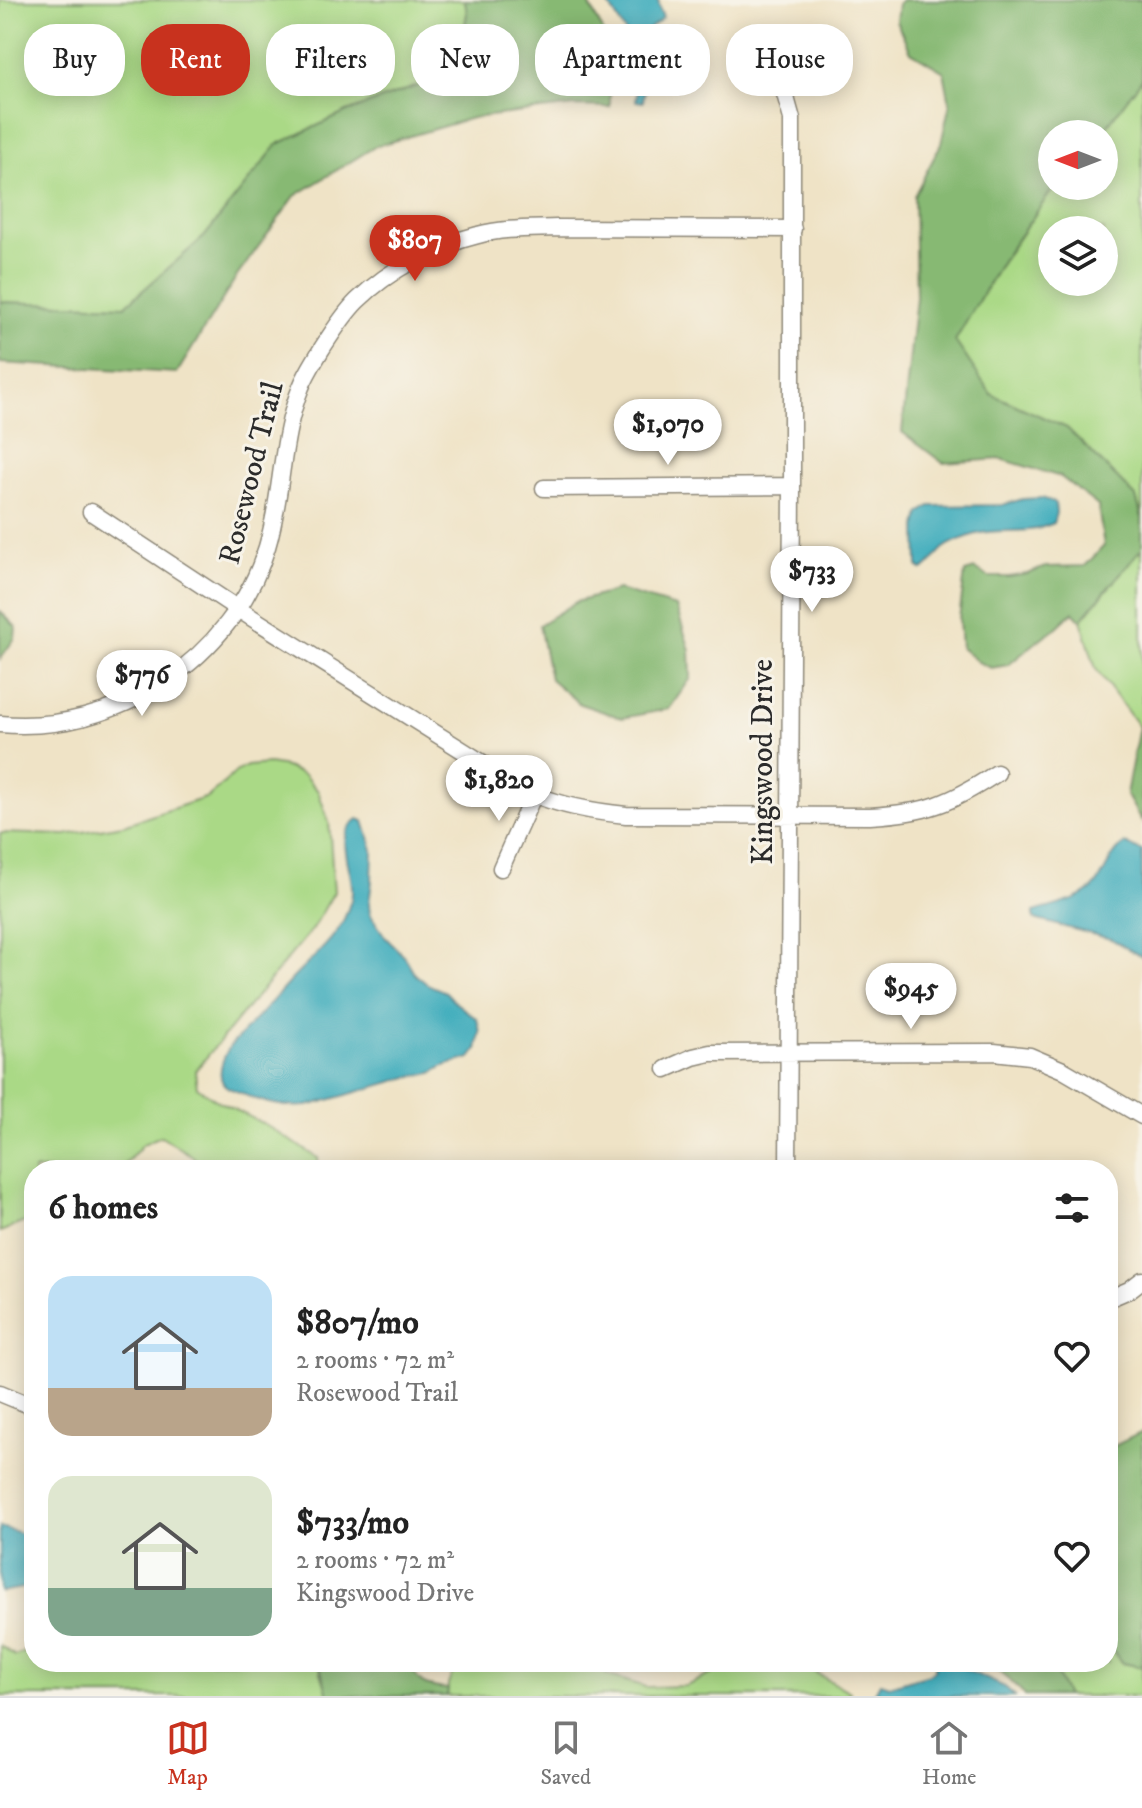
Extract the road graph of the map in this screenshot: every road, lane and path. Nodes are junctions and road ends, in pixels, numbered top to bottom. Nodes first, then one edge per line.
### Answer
1 (786, 96) edge
2 (793, 229) junction
3 (792, 486) junction
4 (544, 488) dead end
5 (91, 512) dead end
6 (238, 609) junction
7 (0, 724) edge
8 (997, 773) dead end
9 (534, 794) junction
10 (791, 816) junction
11 (501, 868) dead end
12 (789, 1052) junction
13 (666, 1069) dead end
14 (1142, 1116) edge
15 (788, 1160) edge
16 (1142, 1280) edge
17 (1118, 1295) edge
18 (0, 1393) edge
19 (24, 1403) edge

1 - 2 street, Kingswood Drive
2 - 3 street, Kingswood Drive
2 - 6 street, Rosewood Trail
3 - 4 street
3 - 10 street, Kingswood Drive
5 - 6 street
6 - 7 street, Rosewood Trail
6 - 9 street
8 - 10 street
9 - 10 street
9 - 11 street
10 - 12 street, Kingswood Drive
12 - 13 street
12 - 14 street
12 - 15 street, Kingswood Drive
16 - 17 street
18 - 19 street

